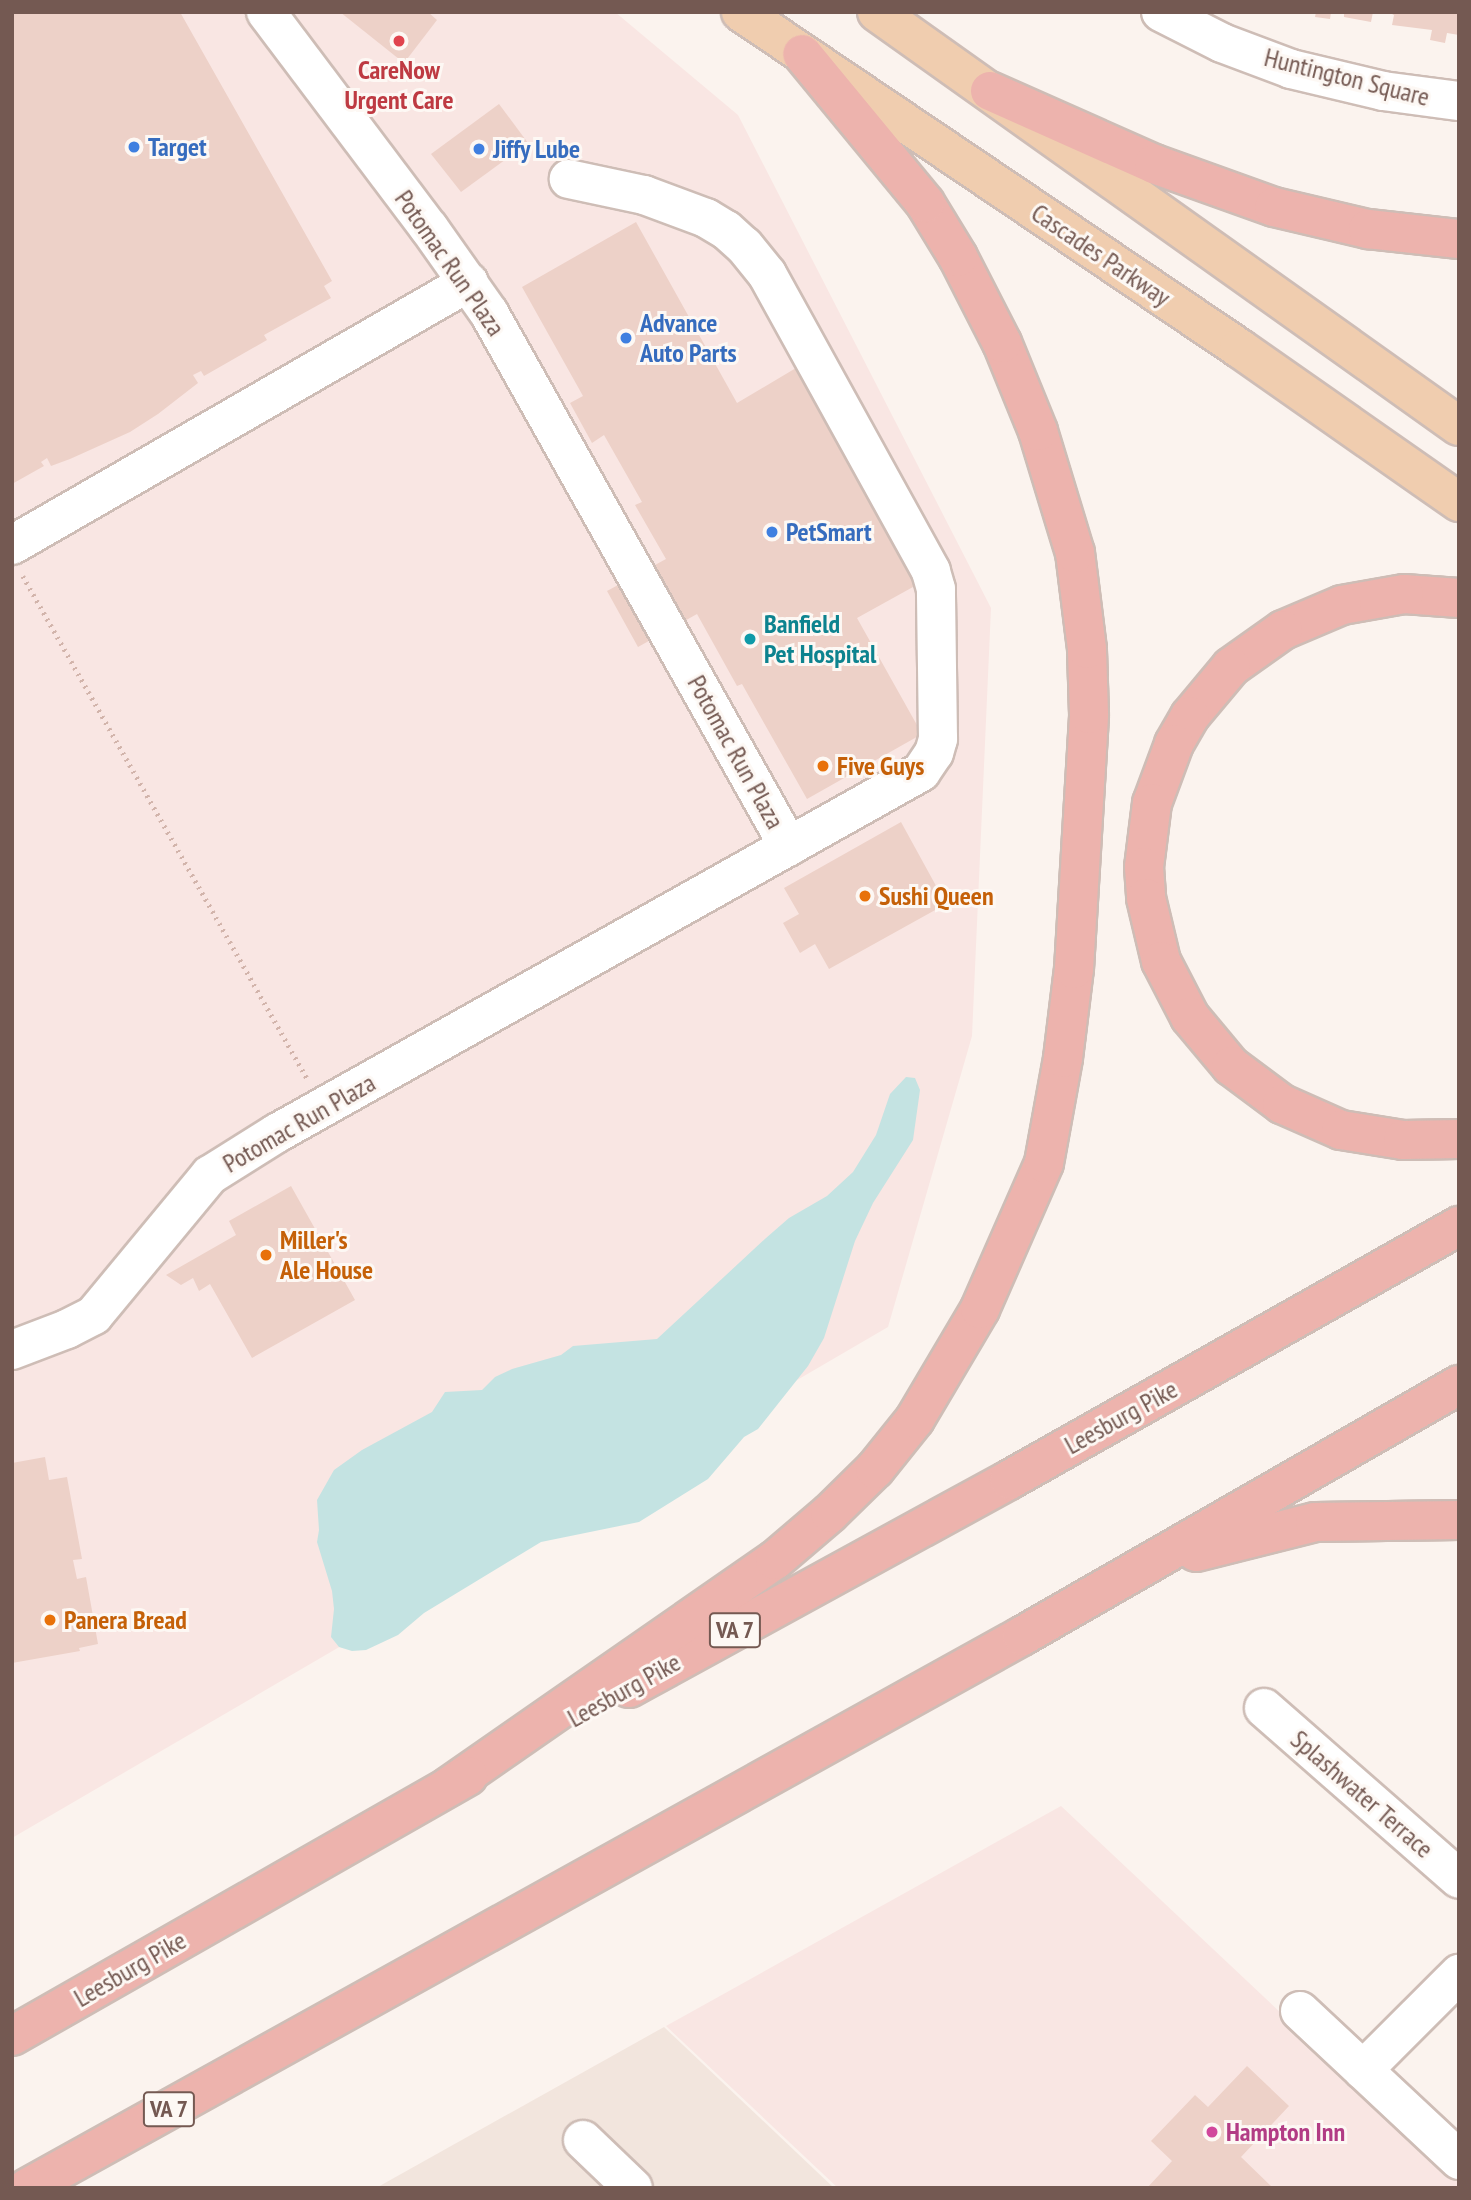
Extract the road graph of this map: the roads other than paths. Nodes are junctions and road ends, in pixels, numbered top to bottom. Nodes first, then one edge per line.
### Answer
1 (266, 12) edge
2 (741, 12) edge
3 (877, 12) edge
4 (1161, 12) edge
5 (802, 54) junction
6 (990, 91) junction
7 (1459, 101) edge
8 (569, 179) dead end
9 (1459, 239) edge
10 (469, 282) junction
11 (1459, 426) edge
12 (1459, 502) edge
13 (16, 557) edge
14 (1459, 598) edge
15 (789, 848) junction
16 (1459, 1139) edge
17 (1459, 1226) edge
18 (12, 1350) edge
19 (1459, 1385) edge
20 (1459, 1520) edge
21 (1022, 1636) junction
22 (1264, 1708) dead end
23 (448, 1787) junction
24 (1459, 1879) edge
25 (1451, 1998) edge
26 (1300, 2011) dead end
27 (12, 2036) edge
28 (1363, 2070) junction
29 (583, 2140) dead end
30 (1459, 2160) edge
31 (27, 2188) edge
32 (633, 2188) edge

1 - 10 street, Potomac Run Plaza
2 - 5 main road, Cascades Parkway
3 - 6 main road
4 - 7 street, Huntington Square
5 - 12 main road, Cascades Parkway
5 - 23 highway
6 - 9 highway
6 - 11 main road
8 - 15 street
10 - 13 street
10 - 15 street, Potomac Run Plaza
14 - 16 highway
15 - 18 street, Potomac Run Plaza
17 - 23 highway, Leesburg Pike / VA 7
19 - 21 highway, VA 7
20 - 21 highway
21 - 31 highway, VA 7
22 - 24 street, Splashwater Terrace
23 - 27 highway, Leesburg Pike / VA 7
25 - 28 street
26 - 28 street
28 - 30 street
29 - 32 street

